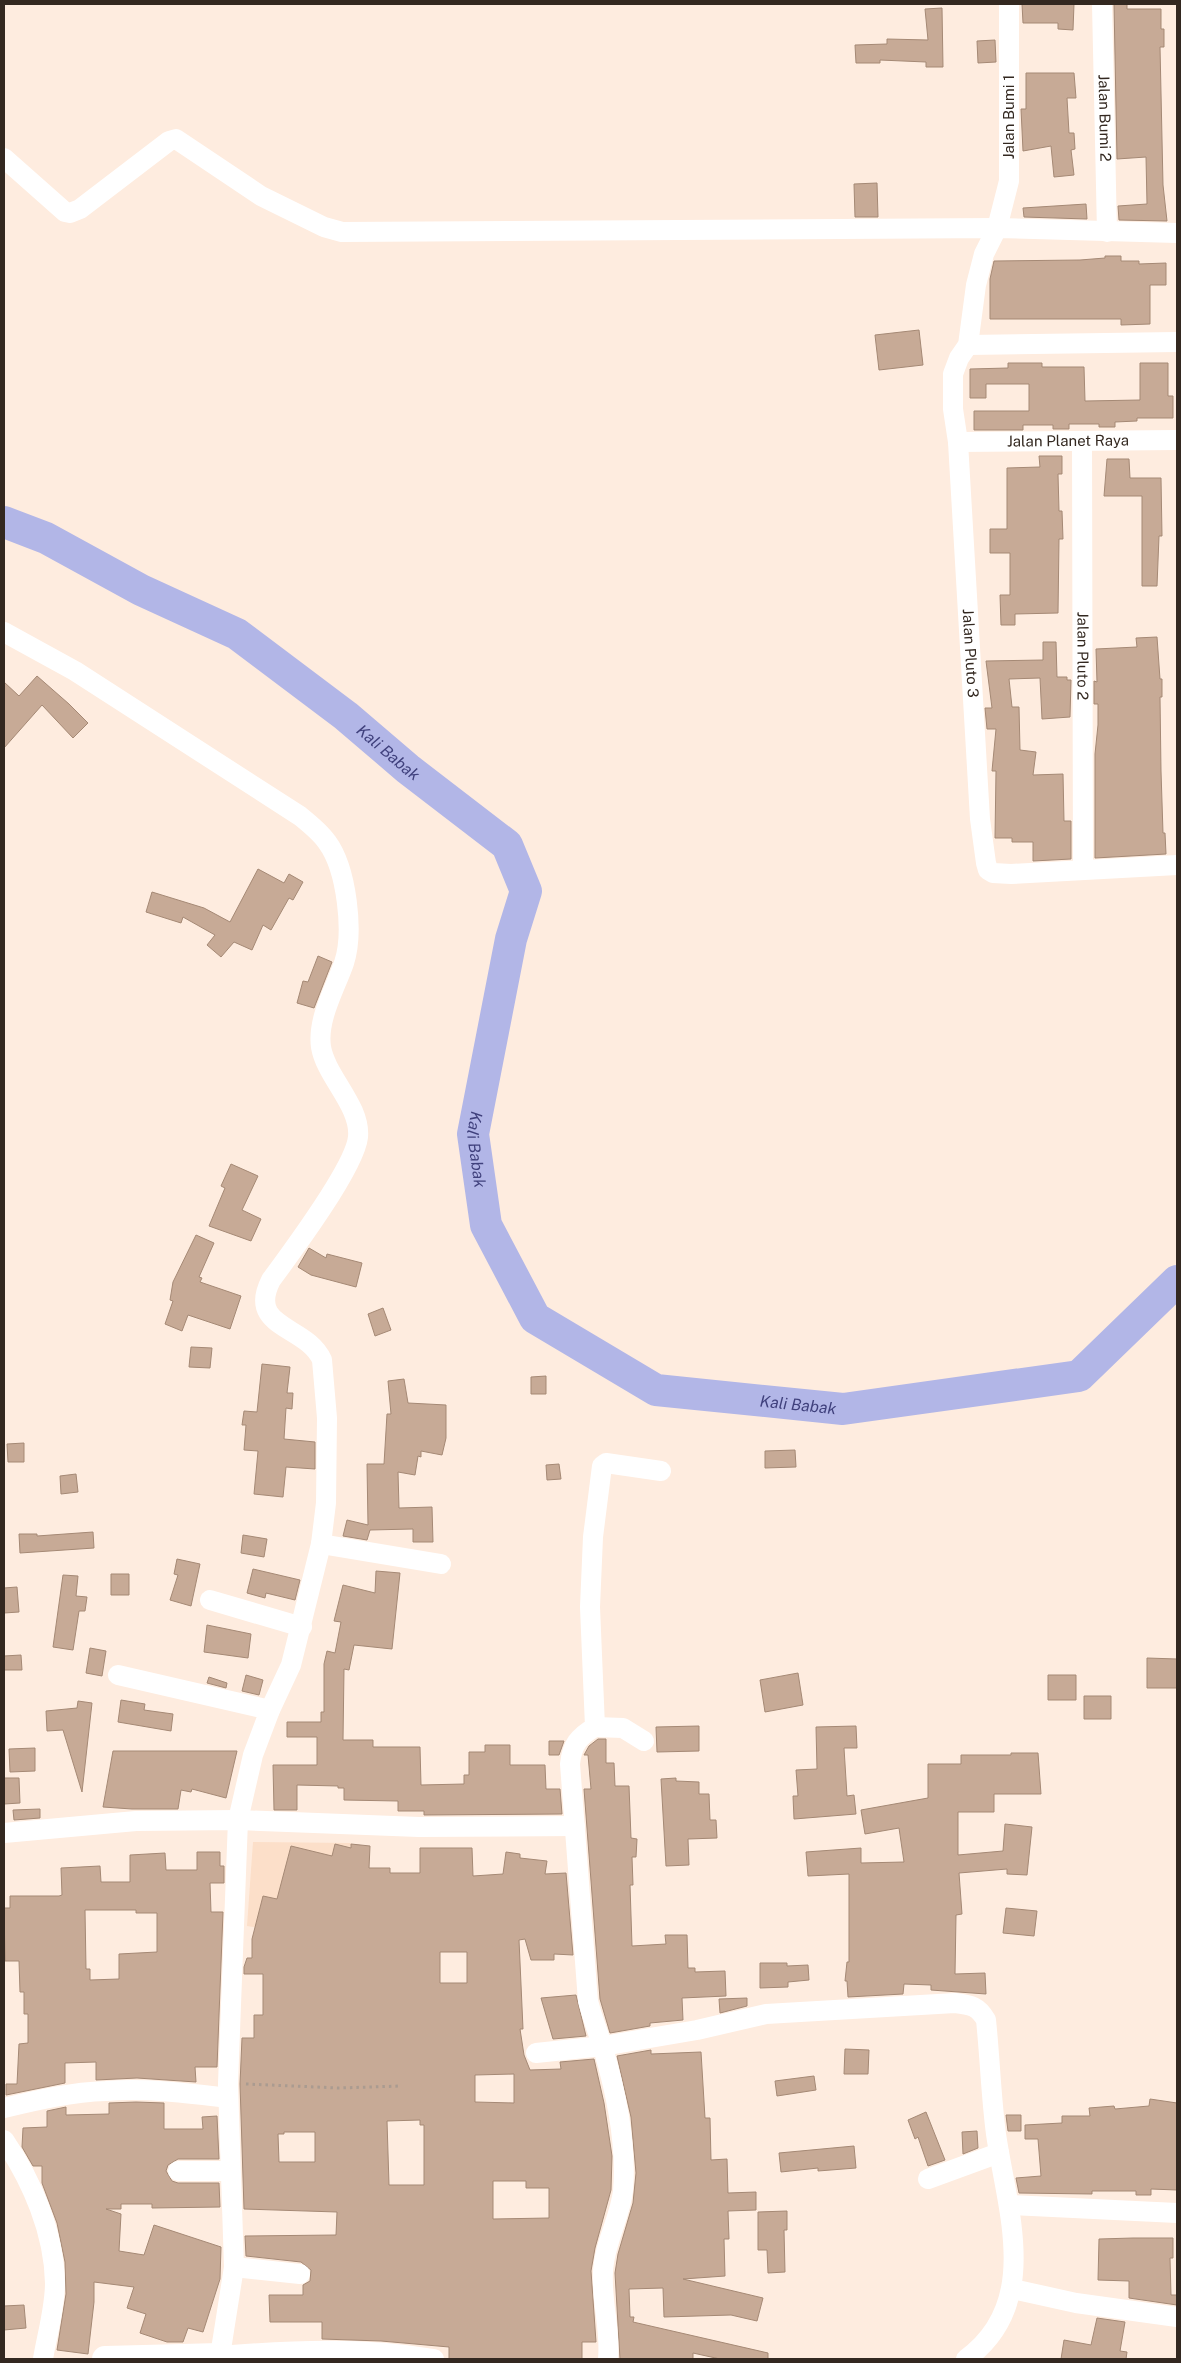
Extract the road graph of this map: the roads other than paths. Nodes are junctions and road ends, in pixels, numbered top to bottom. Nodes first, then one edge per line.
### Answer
1 (1009, 4) edge
2 (1102, 4) edge
3 (4, 158) edge
4 (997, 228) junction
5 (1107, 232) junction
6 (1177, 233) edge
7 (1177, 342) edge
8 (968, 345) junction
9 (1177, 440) edge
10 (958, 442) junction
11 (1082, 442) junction
12 (4, 632) edge
13 (1177, 864) edge
14 (1083, 870) junction
15 (661, 1471) dead end
16 (321, 1544) junction
17 (441, 1564) dead end
18 (210, 1600) dead end
19 (302, 1627) junction
20 (118, 1675) dead end
21 (270, 1710) junction
22 (595, 1727) junction
23 (644, 1741) dead end
24 (238, 1820) junction
25 (575, 1826) junction
26 (4, 1833) edge
27 (602, 2046) junction
28 (536, 2053) dead end
29 (228, 2091) junction
30 (4, 2108) edge
31 (4, 2140) edge
32 (999, 2153) junction
33 (178, 2171) dead end
34 (230, 2171) junction
35 (928, 2179) dead end
36 (1010, 2205) junction
37 (1177, 2213) edge
38 (234, 2266) junction
39 (300, 2274) dead end
40 (1012, 2289) junction
41 (1177, 2317) edge
42 (220, 2358) edge
43 (43, 2359) edge
44 (105, 2359) edge
45 (434, 2359) edge
46 (608, 2359) edge
47 (966, 2359) edge

1 - 4 street, Jalan Bumi 1
2 - 5 street, Jalan Bumi 2
3 - 4 street
4 - 5 street
4 - 8 street, Jalan Bumi 1
5 - 6 street
7 - 8 street
8 - 10 street, Jalan Pluto 3
9 - 11 street, Jalan Planet Raya
10 - 11 street, Jalan Planet Raya
10 - 14 street, Jalan Pluto 3
11 - 14 street, Jalan Pluto 2
12 - 16 street
13 - 14 street
15 - 22 street
16 - 17 street
16 - 19 street
18 - 19 street
19 - 21 street
20 - 21 street
21 - 24 street
22 - 23 street
22 - 25 street
24 - 25 street
24 - 26 street
24 - 29 street
25 - 27 street
27 - 28 street
27 - 32 street
27 - 46 street
29 - 30 street
29 - 34 street
31 - 43 street
32 - 35 street
32 - 36 street
33 - 34 street
34 - 38 street
36 - 37 street
36 - 40 street
38 - 39 street
38 - 42 street
40 - 41 street
40 - 47 street
42 - 44 main road
42 - 45 street

